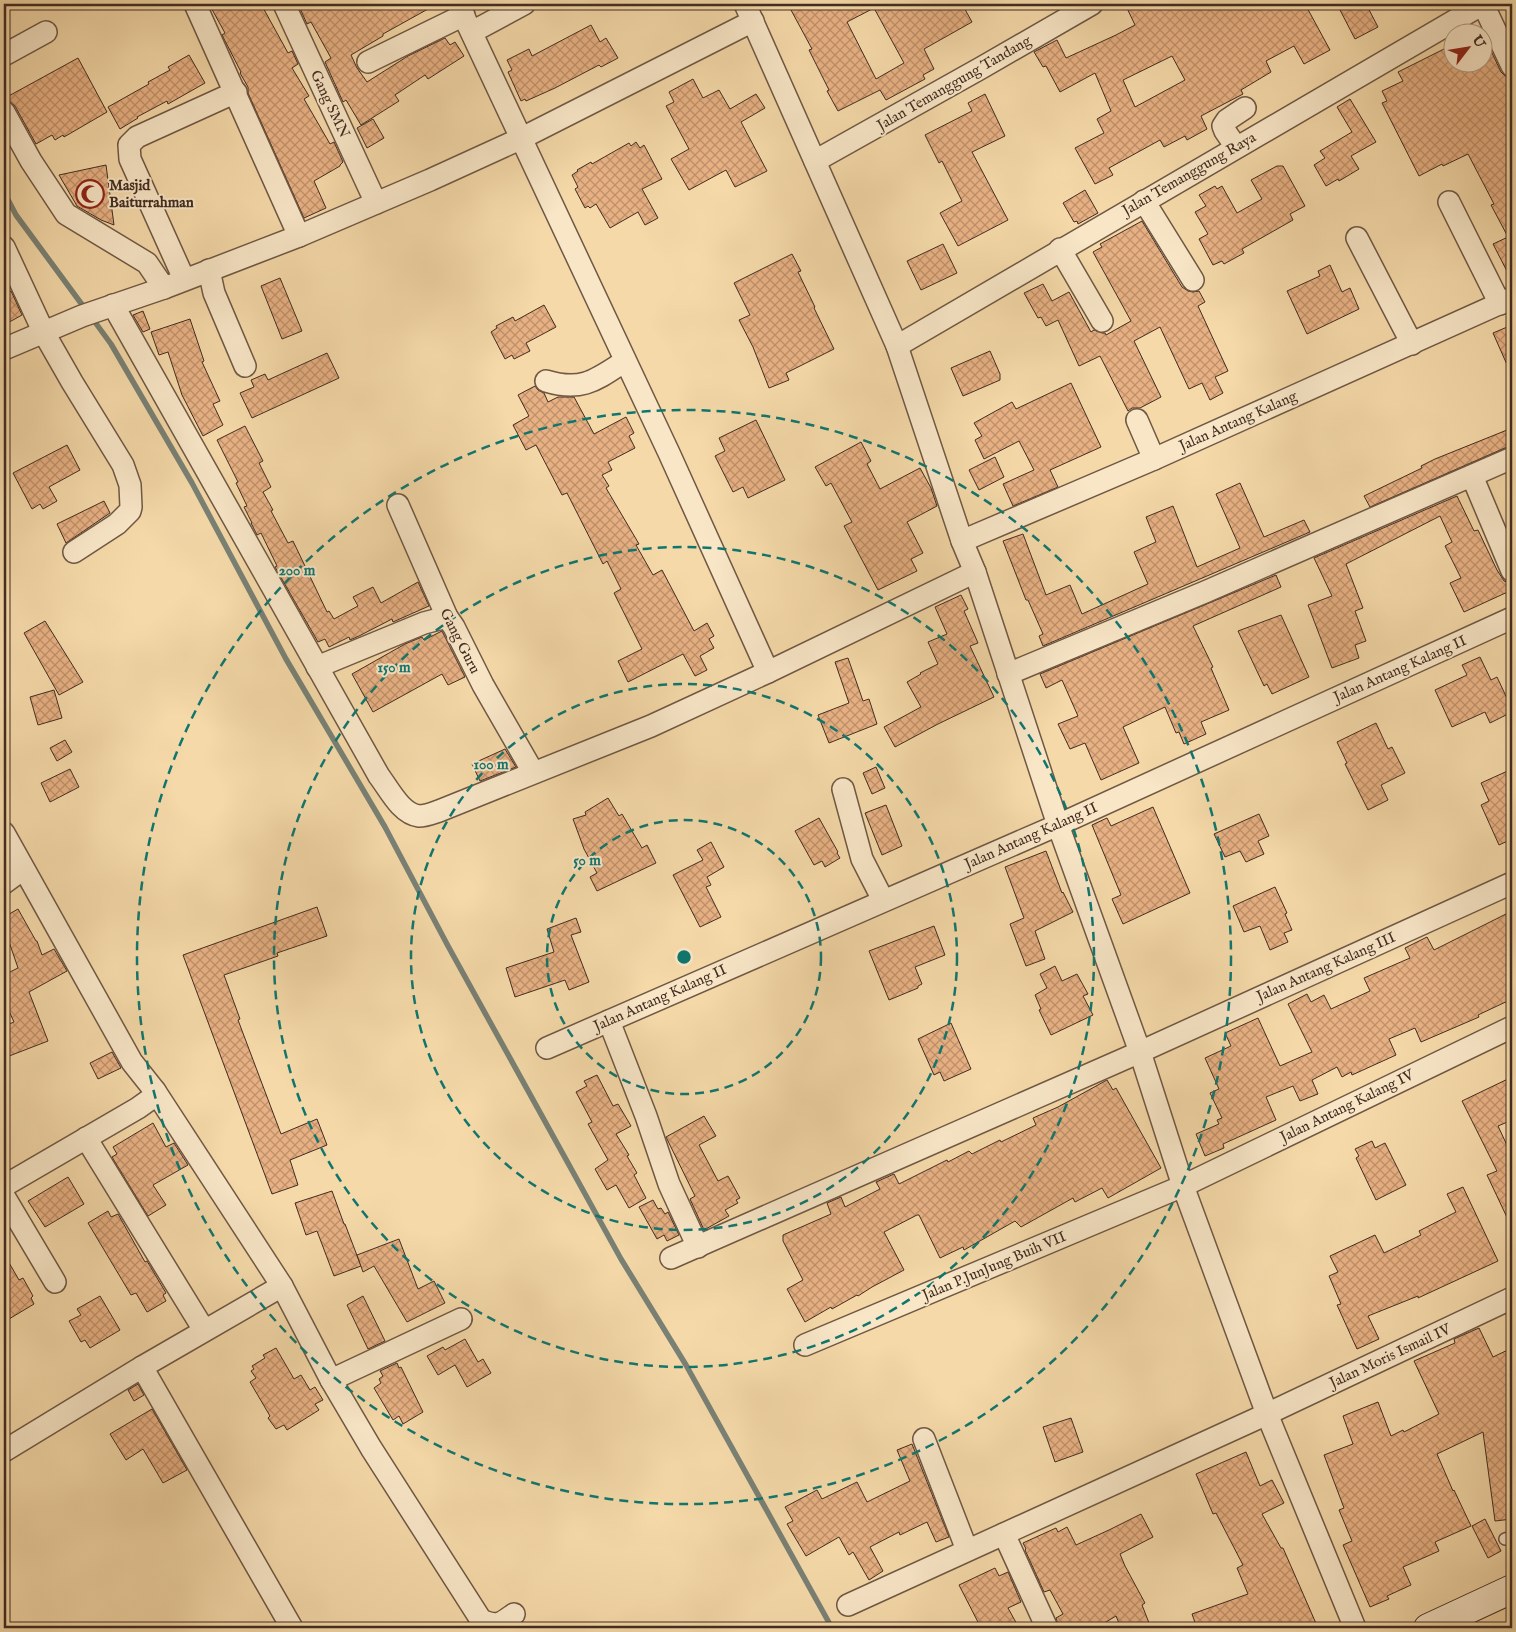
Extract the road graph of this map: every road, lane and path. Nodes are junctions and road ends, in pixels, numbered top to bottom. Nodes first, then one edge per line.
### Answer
1 (196, 4) edge
2 (284, 4) edge
3 (524, 4) edge
4 (1092, 4) edge
5 (1483, 4) edge
6 (749, 12) edge
7 (465, 17) edge
8 (46, 32) dead end
9 (4, 55) edge
10 (368, 62) dead end
11 (1512, 66) edge
12 (236, 92) junction
13 (1245, 108) dead end
14 (4, 112) edge
15 (522, 138) junction
16 (1236, 147) junction
17 (815, 161) junction
18 (1144, 201) junction
19 (1449, 202) dead end
20 (376, 203) junction
21 (299, 236) junction
22 (1357, 238) dead end
23 (4, 247) edge
24 (1060, 249) junction
25 (209, 270) junction
26 (184, 279) junction
27 (1193, 280) dead end
28 (164, 288) junction
29 (1506, 301) edge
30 (111, 306) junction
31 (1102, 321) dead end
32 (44, 333) junction
33 (1412, 344) junction
34 (897, 346) junction
35 (4, 349) edge
36 (625, 361) junction
37 (245, 366) dead end
38 (546, 381) dead end
39 (1137, 420) dead end
40 (1512, 458) edge
41 (1154, 459) junction
42 (1472, 476) junction
43 (398, 505) dead end
44 (962, 540) junction
45 (74, 552) dead end
46 (1512, 571) edge
47 (975, 572) junction
48 (447, 617) junction
49 (1512, 618) edge
50 (317, 667) junction
51 (768, 672) junction
52 (1008, 674) junction
53 (533, 772) junction
54 (843, 789) dead end
55 (1058, 825) junction
56 (4, 833) edge
57 (23, 869) junction
58 (4, 883) edge
59 (1512, 883) edge
60 (883, 900) junction
61 (609, 1021) junction
62 (1512, 1027) edge
63 (547, 1048) dead end
64 (1140, 1052) junction
65 (155, 1091) junction
66 (86, 1138) junction
67 (4, 1186) edge
68 (1183, 1186) junction
69 (4, 1196) edge
70 (698, 1247) junction
71 (671, 1258) dead end
72 (56, 1282) dead end
73 (282, 1286) junction
74 (1512, 1298) edge
75 (461, 1319) dead end
76 (204, 1330) junction
77 (805, 1345) dead end
78 (142, 1367) junction
79 (331, 1380) junction
80 (1267, 1414) junction
81 (924, 1439) dead end
82 (4, 1451) edge
83 (1004, 1534) junction
84 (967, 1550) junction
85 (1512, 1592) edge
86 (848, 1605) dead end
87 (514, 1614) dead end
88 (1433, 1627) edge
89 (292, 1628) edge
90 (1047, 1628) edge
91 (1355, 1628) edge

1 - 12 street
2 - 20 street, Gang SMN
3 - 7 street
4 - 17 street, Jalan Temanggung Tandang
5 - 11 street
5 - 16 street, Jalan Temanggung Raya
6 - 15 street
6 - 17 street
7 - 10 street
7 - 15 street
8 - 9 street
12 - 21 street
12 - 26 street
13 - 16 street
14 - 28 street
15 - 20 street
15 - 36 street
16 - 18 street, Jalan Temanggung Raya
17 - 34 street
18 - 24 street, Jalan Temanggung Raya
18 - 27 street
19 - 29 street
20 - 21 street
21 - 25 street
22 - 33 street
23 - 32 street
24 - 31 street
24 - 34 street, Jalan Temanggung Raya
25 - 26 street
25 - 37 street
26 - 28 street
28 - 30 street
29 - 33 street, Jalan Antang Kalang
30 - 32 street
30 - 50 street
32 - 35 street
32 - 45 street
33 - 41 street, Jalan Antang Kalang
34 - 44 street
36 - 38 street
36 - 51 street
39 - 41 street
40 - 42 street
41 - 44 street, Jalan Antang Kalang
42 - 46 street
42 - 52 street
43 - 48 street, Gang Guru
44 - 47 street
47 - 51 street
47 - 52 street
48 - 50 street
48 - 53 street, Gang Guru
49 - 55 street, Jalan Antang Kalang II
50 - 53 street
51 - 53 street
52 - 55 street
54 - 60 street
55 - 60 street, Jalan Antang Kalang II
55 - 64 street
56 - 57 street
57 - 58 street
57 - 65 street
59 - 64 street, Jalan Antang Kalang III
60 - 61 street, Jalan Antang Kalang II
61 - 63 street, Jalan Antang Kalang II
61 - 70 street
62 - 68 street, Jalan Antang Kalang IV
64 - 68 street
64 - 70 street, Jalan Antang Kalang III
65 - 66 street
65 - 73 street
66 - 67 street
66 - 76 street
68 - 77 street, Jalan P.JunJung Buih VII
68 - 80 street
69 - 72 street
70 - 71 street, Jalan Antang Kalang III
73 - 76 street
73 - 79 street
74 - 80 street, Jalan Moris Ismail IV
75 - 79 street
76 - 78 street
78 - 82 street
78 - 89 street
79 - 87 street
80 - 83 street, Jalan Moris Ismail IV
80 - 91 street
81 - 84 street
83 - 84 street, Jalan Moris Ismail IV
83 - 90 street
84 - 86 street, Jalan Moris Ismail IV
85 - 88 street

